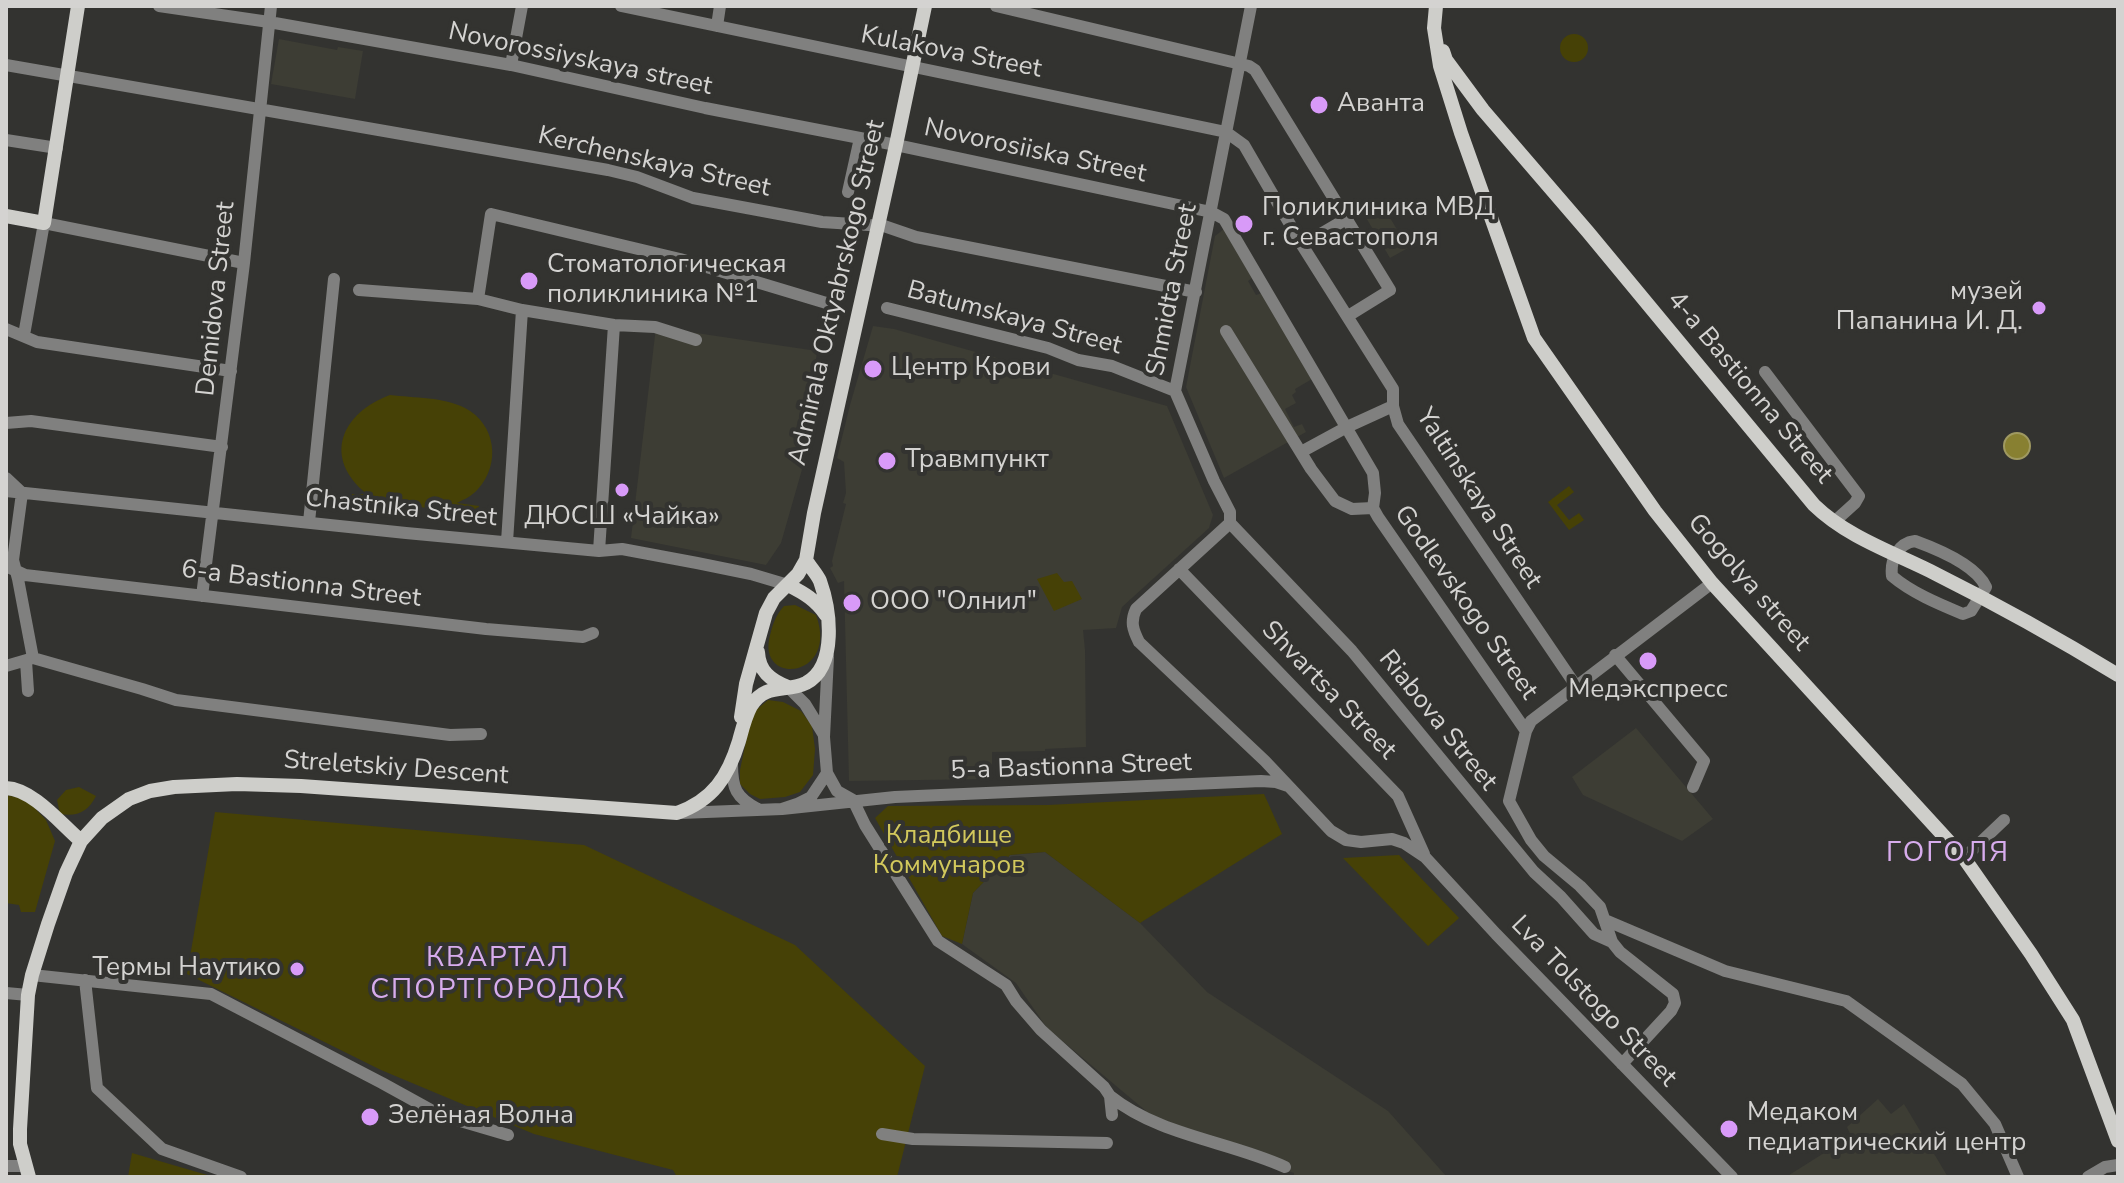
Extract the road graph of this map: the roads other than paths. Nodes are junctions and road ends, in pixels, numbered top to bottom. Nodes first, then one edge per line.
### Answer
1 (78, 6) edge
2 (159, 6) edge
3 (271, 6) edge
4 (522, 6) edge
5 (621, 6) edge
6 (720, 6) edge
7 (925, 6) edge
8 (996, 6) edge
9 (1251, 6) edge
10 (1436, 6) edge
11 (269, 22) junction
12 (717, 26) junction
13 (1434, 28) junction
14 (1239, 64) junction
15 (6, 65) edge
16 (511, 65) junction
17 (912, 67) junction
18 (67, 77) junction
19 (259, 109) junction
20 (1226, 132) junction
21 (860, 138) junction
22 (6, 140) edge
23 (896, 145) junction
24 (57, 148) junction
25 (848, 192) dead end
26 (1211, 212) junction
27 (6, 216) edge
28 (1348, 218) junction
29 (44, 223) junction
30 (878, 226) junction
31 (1302, 245) junction
32 (244, 263) junction
33 (334, 279) dead end
34 (359, 290) dead end
35 (1196, 292) junction
36 (478, 299) junction
37 (833, 305) dead end
38 (887, 308) dead end
39 (522, 310) junction
40 (1348, 316) junction
41 (614, 325) junction
42 (6, 329) edge
43 (1226, 331) dead end
44 (24, 335) junction
45 (696, 340) dead end
46 (231, 371) junction
47 (1765, 372) dead end
48 (1175, 391) junction
49 (1393, 406) junction
50 (6, 423) edge
51 (1347, 427) junction
52 (222, 447) junction
53 (1301, 452) junction
54 (6, 478) edge
55 (6, 491) edge
56 (22, 493) junction
57 (1373, 508) junction
58 (213, 511) junction
59 (309, 522) junction
60 (1834, 522) junction
61 (1230, 523) junction
62 (507, 542) junction
63 (599, 551) junction
64 (1896, 554) junction
65 (806, 560) junction
66 (11, 568) edge
67 (1179, 569) junction
68 (1712, 583) junction
69 (788, 585) junction
70 (202, 596) junction
71 (1981, 598) junction
72 (828, 619) junction
73 (593, 633) dead end
74 (758, 643) junction
75 (829, 651) junction
76 (1615, 655) junction
77 (29, 660) junction
78 (6, 666) edge
79 (2118, 675) edge
80 (1576, 686) junction
81 (788, 687) junction
82 (28, 691) dead end
83 (1526, 731) junction
84 (481, 734) dead end
85 (824, 737) junction
86 (1265, 761) junction
87 (732, 764) junction
88 (827, 773) junction
89 (1261, 781) junction
90 (1291, 787) junction
91 (1693, 787) dead end
92 (6, 788) edge
93 (853, 800) junction
94 (782, 809) junction
95 (761, 810) junction
96 (677, 813) junction
97 (2004, 820) dead end
98 (81, 841) junction
99 (1425, 857) junction
100 (1964, 858) junction
101 (1605, 920) junction
102 (1612, 942) junction
103 (32, 975) junction
104 (85, 980) junction
105 (6, 993) edge
106 (28, 995) junction
107 (1622, 1064) junction
108 (1110, 1096) junction
109 (1112, 1115) dead end
110 (882, 1134) dead end
111 (508, 1135) dead end
112 (2118, 1141) edge
113 (1107, 1143) dead end
114 (2118, 1165) edge
115 (6, 1166) edge
116 (1285, 1167) dead end
117 (26, 1171) edge
118 (241, 1177) edge
119 (1732, 1177) edge
120 (2018, 1177) edge
121 (2088, 1177) edge

1 - 18 main road
2 - 11 street, Novorossiyskaya street
3 - 11 street, Demidova Street
4 - 16 street
5 - 12 street, Kulakova Street
6 - 12 street
7 - 17 main road, Admirala Oktyabrskogo Street
8 - 14 street
9 - 14 street, Shmidta Street
10 - 13 main road, Gogolya street
11 - 16 street, Novorossiyskaya street
11 - 19 street, Demidova Street
12 - 17 street, Kulakova Street
13 - 60 main road, 4-a Bastionna Street
13 - 68 main road, Gogolya street
14 - 20 street, Shmidta Street
14 - 28 street
15 - 18 street, Kerchenskaya Street
16 - 21 street, Novorossiyskaya street
17 - 20 street, Kulakova Street
17 - 23 main road, Admirala Oktyabrskogo Street
18 - 19 street, Kerchenskaya Street
18 - 24 main road
19 - 30 street, Kerchenskaya Street
19 - 32 street, Demidova Street
20 - 26 street, Shmidta Street
20 - 31 street, Yaltinskaya Street
21 - 23 street, Novorossiyskaya street
21 - 25 street
22 - 24 street
23 - 26 street, Novorosiiska Street
23 - 30 main road, Admirala Oktyabrskogo Street
24 - 29 main road
26 - 35 street, Shmidta Street
26 - 51 street, Godlevskogo Street
27 - 29 main road
28 - 31 street
28 - 40 street
29 - 32 street
29 - 44 street
30 - 35 street, Kerchenskaya Street
30 - 65 main road, Admirala Oktyabrskogo Street
31 - 40 street, Yaltinskaya Street
32 - 46 street, Demidova Street
33 - 59 street
34 - 36 street
35 - 48 street, Shmidta Street
36 - 37 street
36 - 39 street
38 - 48 street, Batumskaya Street
39 - 41 street
39 - 62 street
40 - 49 street, Yaltinskaya Street
41 - 45 street
41 - 63 street
42 - 44 street
43 - 53 street
44 - 46 street
46 - 52 street, Demidova Street
47 - 60 street
48 - 61 street, Shmidta Street
49 - 51 street
49 - 80 street, Yaltinskaya Street
50 - 52 street
51 - 53 street
51 - 57 street, Godlevskogo Street
52 - 58 street, Demidova Street
53 - 57 street
54 - 56 street
55 - 56 street, Chastnika Street
56 - 58 street, Chastnika Street
56 - 66 street
57 - 83 street, Godlevskogo Street
58 - 59 street, Chastnika Street
58 - 70 street, Demidova Street
59 - 62 street, Chastnika Street
60 - 64 main road, 4-a Bastionna Street
61 - 67 street
61 - 102 street, Riabova Street
62 - 63 street, Chastnika Street
63 - 69 street, Chastnika Street
64 - 71 main road, 4-a Bastionna Street
64 - 71 street
64 - 71 street
65 - 69 main road, Admirala Oktyabrskogo Street
65 - 72 main road
66 - 70 street, 6-a Bastionna Street
66 - 77 street
67 - 86 street
67 - 99 street, Shvartsa Street
68 - 76 street
68 - 100 main road, Gogolya street
69 - 72 main road
69 - 74 main road
70 - 73 street, 6-a Bastionna Street
71 - 79 main road, 4-a Bastionna Street
72 - 75 main road
74 - 81 main road
74 - 87 main road
75 - 81 main road
75 - 85 street
76 - 80 street
76 - 91 street
77 - 78 street
77 - 82 street
77 - 84 street
80 - 83 street
81 - 85 street
81 - 87 main road
83 - 101 street, Riabova Street
85 - 88 street
86 - 89 street
86 - 90 street
87 - 95 street
87 - 96 main road, Streletskiy Descent
88 - 93 street
88 - 94 street
89 - 90 street, 5-a Bastionna Street
89 - 93 street, 5-a Bastionna Street
90 - 99 street
92 - 98 main road
93 - 94 street, 5-a Bastionna Street
93 - 108 street
94 - 95 street
95 - 96 street
96 - 98 main road, Streletskiy Descent
97 - 100 street
98 - 103 main road, Streletskiy Descent
99 - 107 street, Lva Tolstogo Street
100 - 112 main road, Gogolya street
101 - 102 street, Riabova Street
101 - 120 street
102 - 107 street, Riabova Street
103 - 104 street
103 - 106 main road, Streletskiy Descent
104 - 111 street
104 - 118 street
105 - 106 street
106 - 117 main road, Streletskiy Descent
107 - 119 street, Lva Tolstogo Street
108 - 109 street
108 - 116 street
110 - 113 street
114 - 121 street
115 - 117 street

